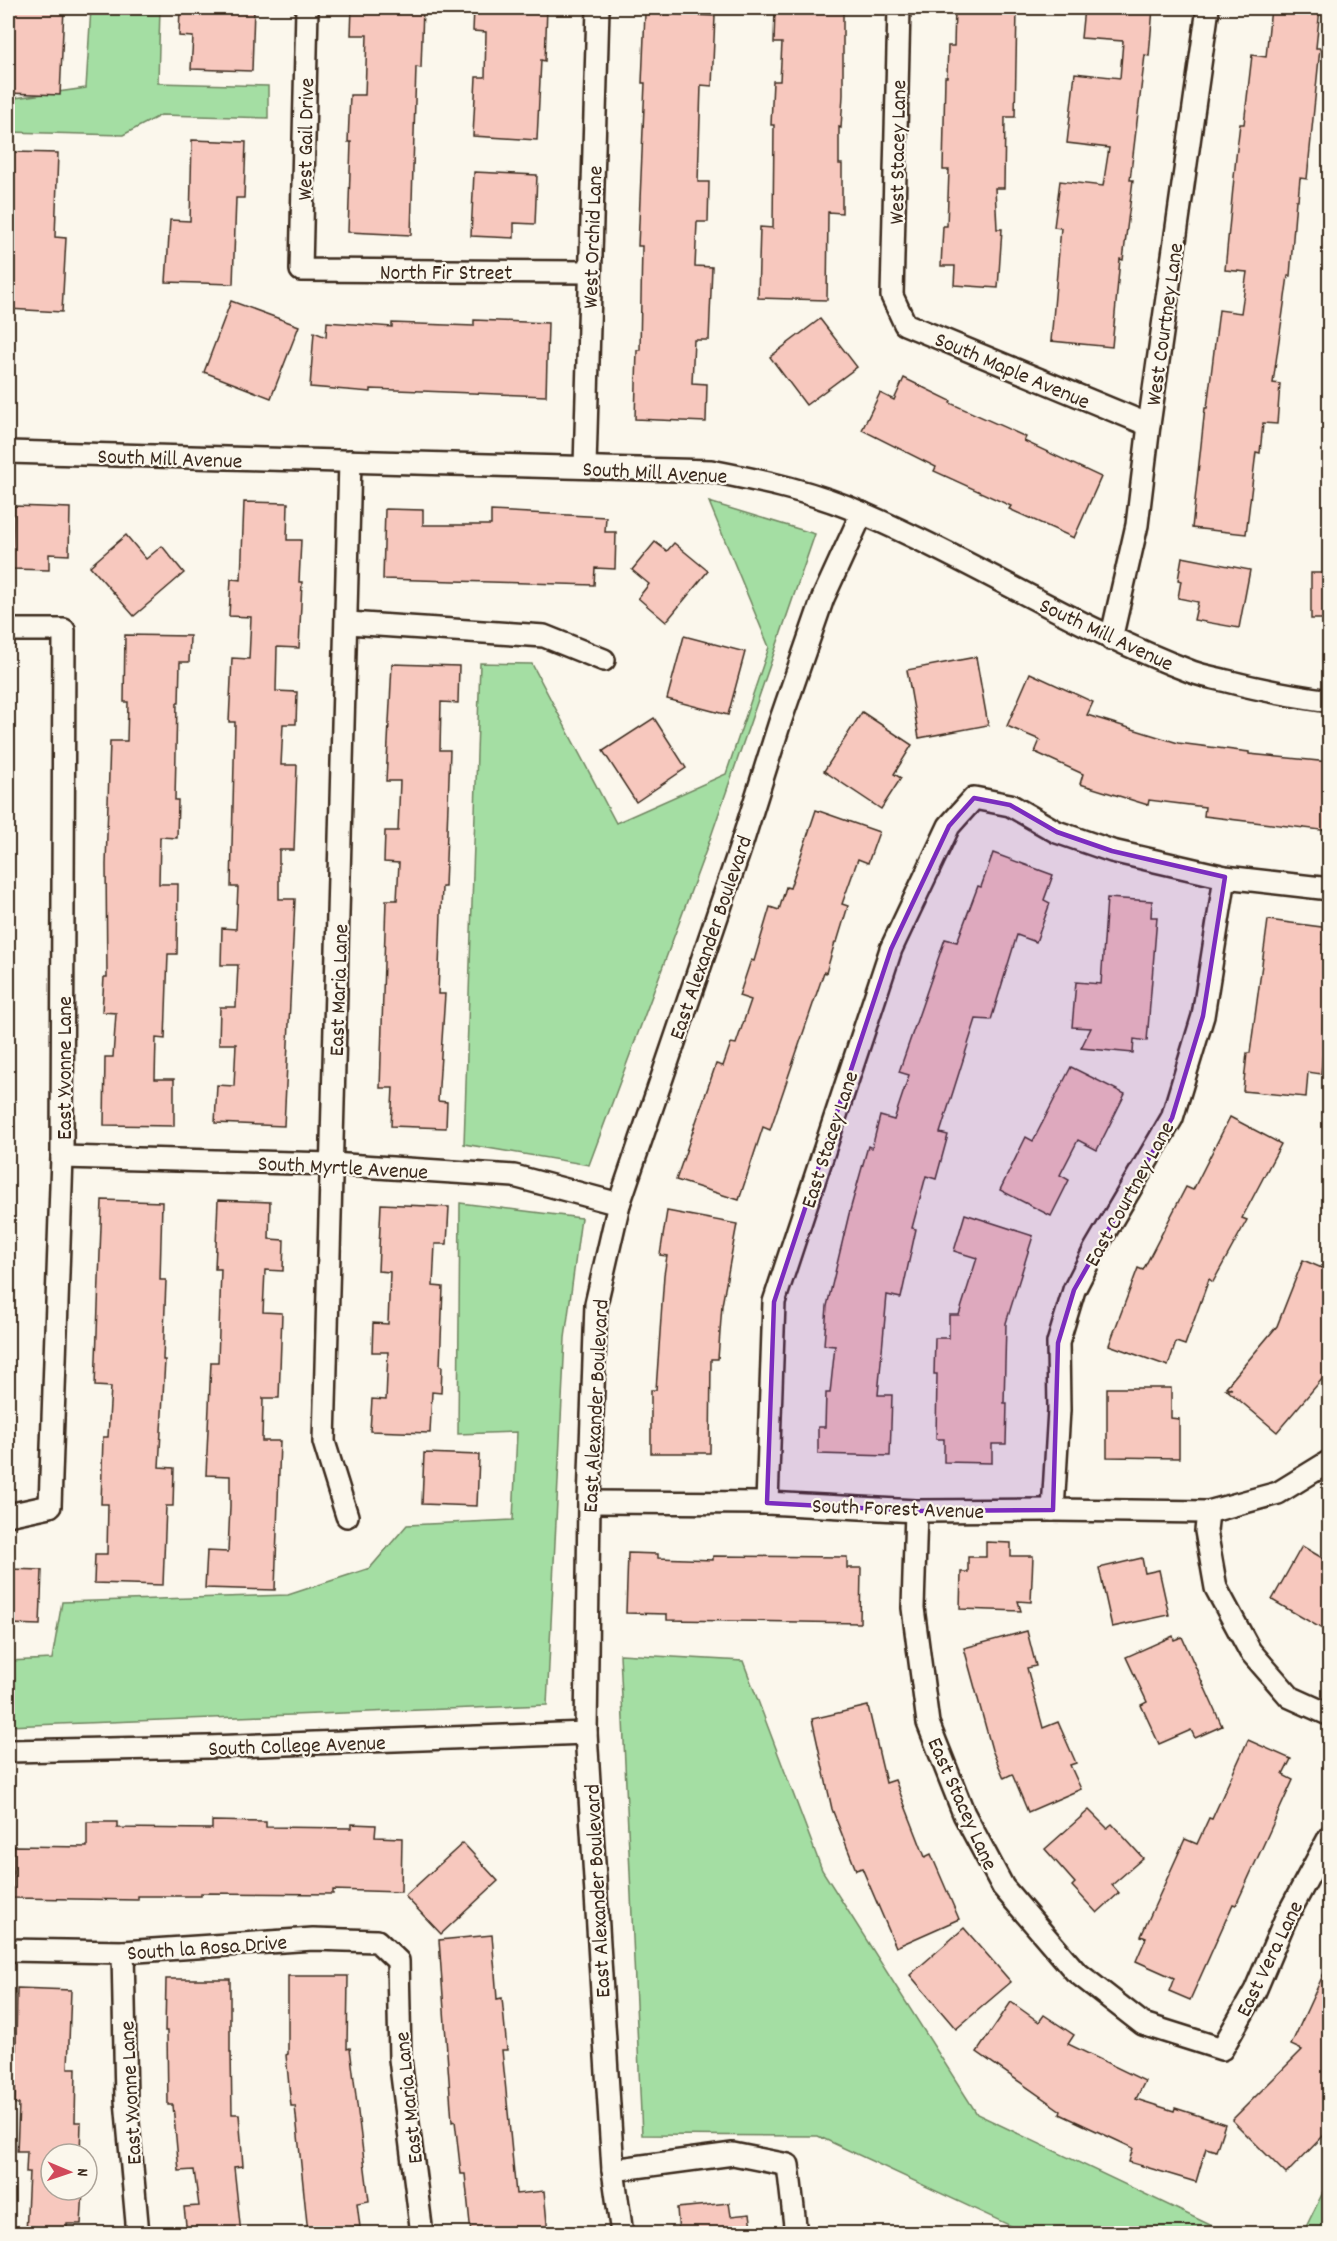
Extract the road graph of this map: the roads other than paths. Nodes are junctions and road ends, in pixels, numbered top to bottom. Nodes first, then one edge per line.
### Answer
1 (307, 8) edge
2 (598, 8) edge
3 (899, 8) edge
4 (1208, 8) edge
5 (301, 270) joint
6 (590, 272) junction
7 (892, 296) joint
8 (1149, 425) junction
9 (8, 452) edge
10 (350, 461) junction
11 (585, 467) junction
12 (862, 513) junction
13 (348, 623) junction
14 (8, 630) edge
15 (1110, 639) junction
16 (604, 660) dead end
17 (1329, 701) edge
18 (1225, 877) junction
19 (1329, 889) edge
20 (63, 1157) junction
21 (331, 1164) junction
22 (619, 1204) junction
23 (1329, 1461) edge
24 (589, 1502) junction
25 (767, 1503) junction
26 (1053, 1510) junction
27 (916, 1511) junction
28 (1208, 1512) junction
29 (8, 1515) edge
30 (347, 1516) dead end
31 (1329, 1715) edge
32 (586, 1733) junction
33 (8, 1750) edge
34 (1329, 1836) edge
35 (8, 1950) edge
36 (123, 1952) junction
37 (398, 1961) joint
38 (1222, 2049) joint
39 (613, 2170) junction
40 (138, 2234) edge
41 (422, 2234) edge
42 (622, 2234) edge
43 (795, 2234) edge

1 - 5 street, West Gail Drive
2 - 6 street, West Orchid Lane
3 - 7 street, West Stacey Lane
4 - 8 street, West Courtney Lane
5 - 6 street, North Fir Street
6 - 11 street, West Orchid Lane
7 - 8 street, South Maple Avenue
8 - 15 street, West Courtney Lane
9 - 10 street, South Mill Avenue
10 - 11 street, South Mill Avenue
10 - 13 street, East Maria Lane
11 - 12 street, South Mill Avenue
12 - 15 street, South Mill Avenue
12 - 22 street, East Alexander Boulevard
13 - 16 street
13 - 21 street, East Maria Lane
14 - 20 street, East Yvonne Lane
15 - 17 street, South Mill Avenue
18 - 19 street
18 - 25 street, East Stacey Lane
18 - 26 street, East Courtney Lane
20 - 21 street, South Myrtle Avenue
20 - 29 street, East Yvonne Lane
21 - 22 street, South Myrtle Avenue
21 - 30 street, East Maria Lane
22 - 24 street, East Alexander Boulevard
23 - 28 street
24 - 25 street, South Forest Avenue
24 - 32 street, East Alexander Boulevard
25 - 27 street, South Forest Avenue
26 - 27 street, South Forest Avenue
26 - 28 street, South Forest Avenue
27 - 38 street, East Stacey Lane
28 - 31 street
32 - 33 street, South College Avenue
32 - 39 street, East Alexander Boulevard
34 - 38 street, East Vera Lane
35 - 36 street, South la Rosa Drive
36 - 37 street, South la Rosa Drive
36 - 40 street, East Yvonne Lane
37 - 41 street, East Maria Lane
39 - 42 street, East Alexander Boulevard
39 - 43 street

